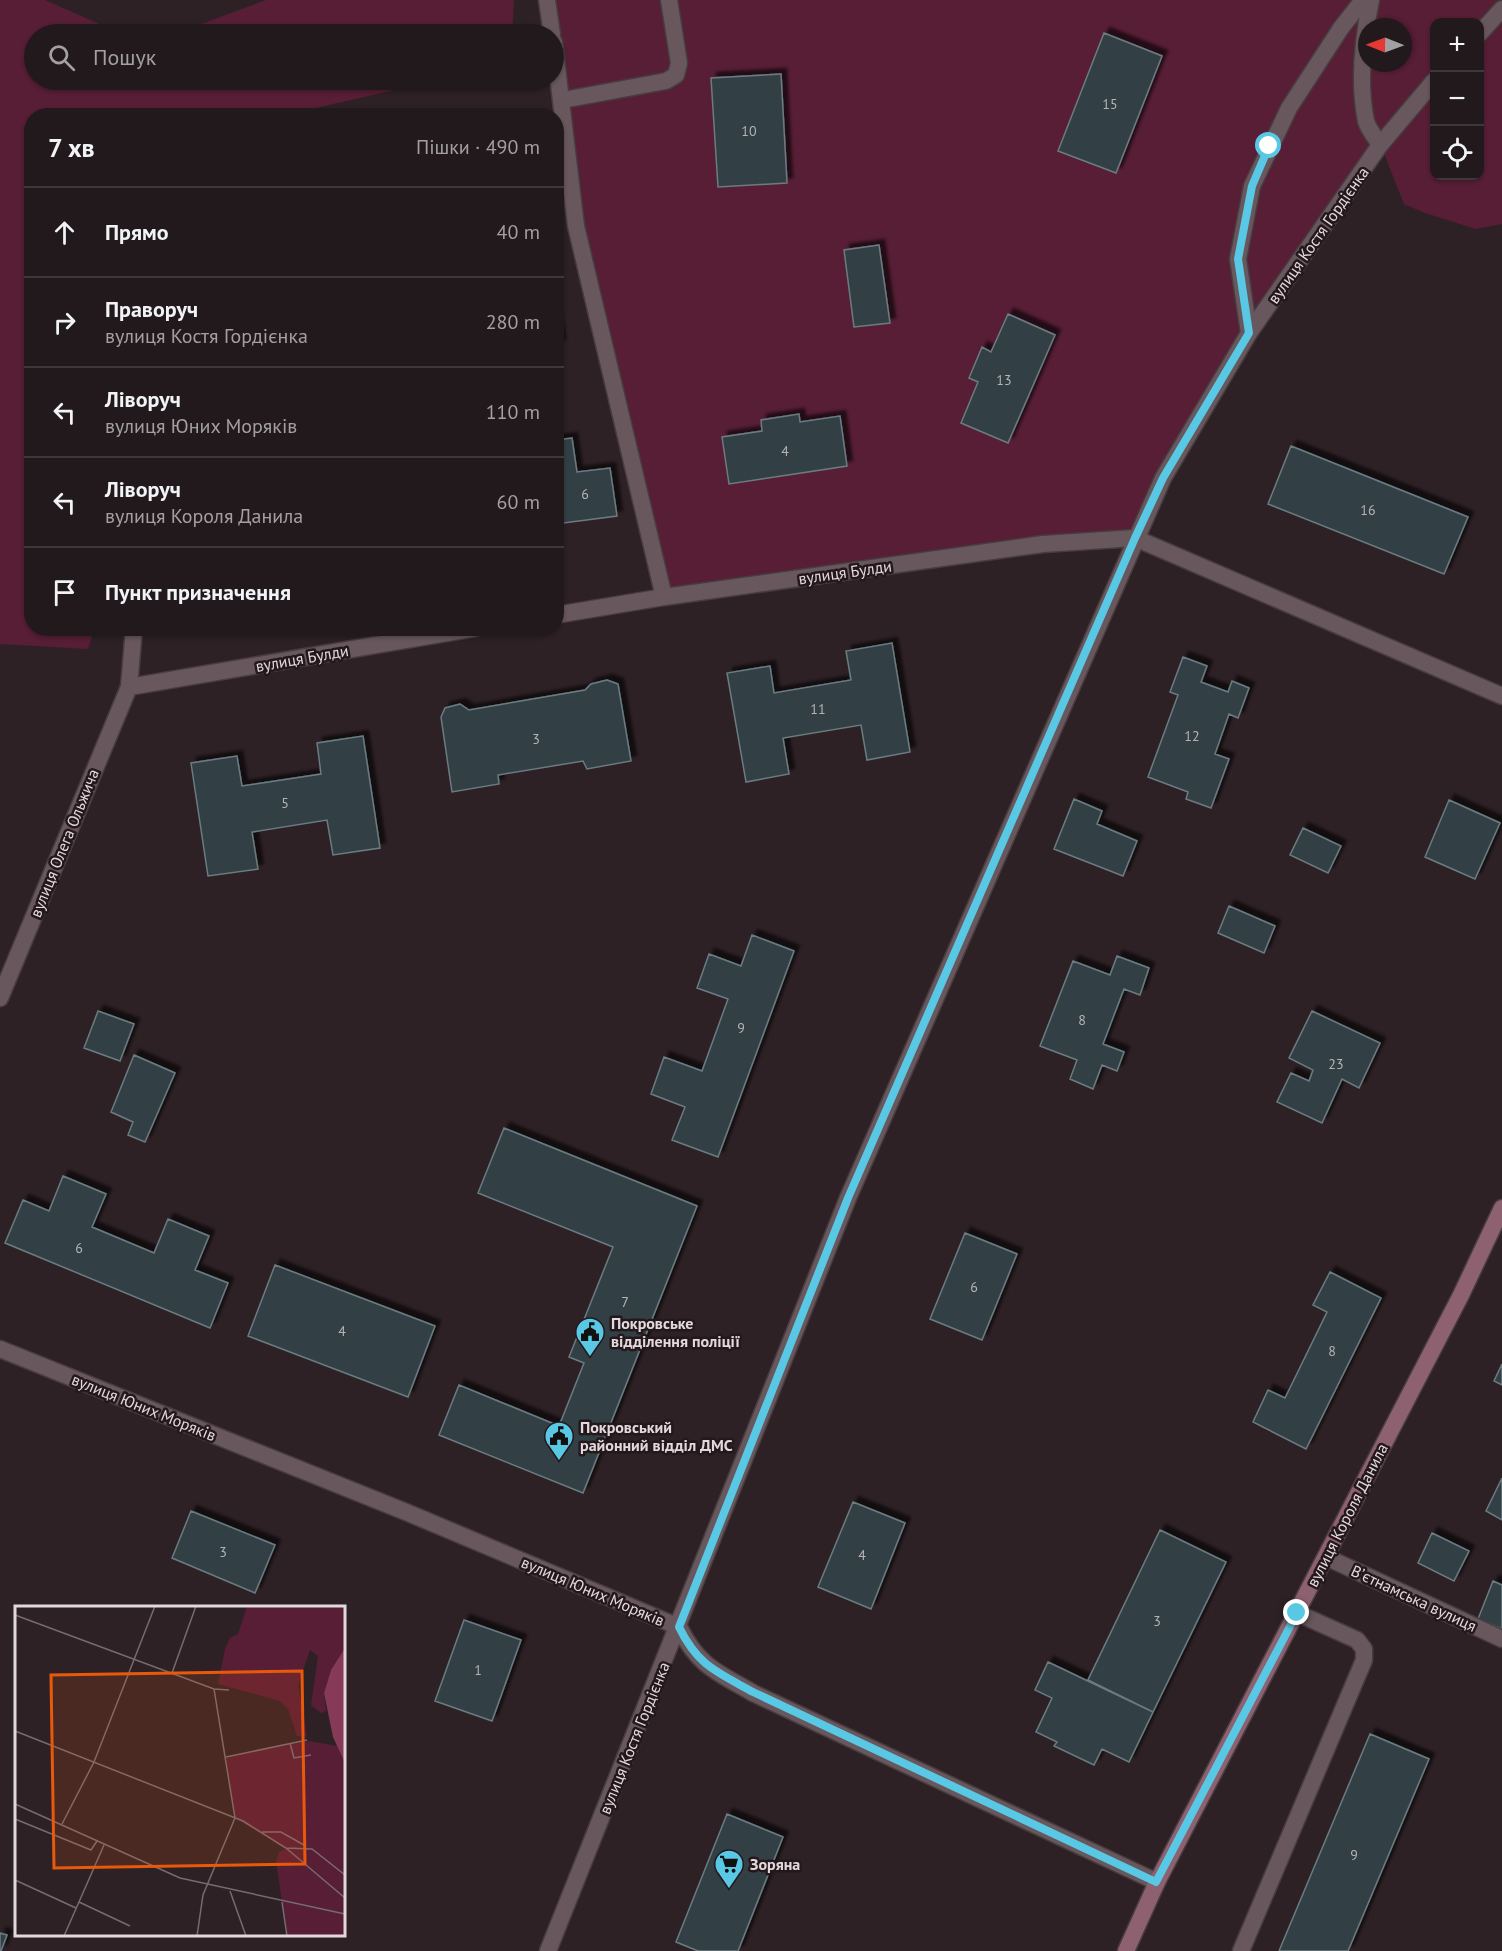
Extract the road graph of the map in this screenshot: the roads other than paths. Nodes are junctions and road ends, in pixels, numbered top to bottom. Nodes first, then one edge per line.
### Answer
1 (547, 0) edge
2 (669, 0) edge
3 (1363, 0) edge
4 (1371, 0) edge
5 (1502, 9) edge
6 (551, 24) edge
7 (1484, 28) edge
8 (1430, 86) edge
9 (561, 90) edge
10 (563, 100) junction
11 (564, 108) edge
12 (564, 110) edge
13 (1380, 145) junction
14 (1249, 333) junction
15 (1135, 538) junction
16 (664, 597) junction
17 (564, 614) edge
18 (133, 636) edge
19 (429, 636) edge
20 (129, 687) junction
21 (1502, 696) edge
22 (0, 998) edge
23 (1502, 1208) edge
24 (0, 1349) edge
25 (1326, 1557) junction
26 (1297, 1613) junction
27 (679, 1627) junction
28 (1502, 1639) edge
29 (1156, 1882) junction
30 (548, 1951) edge
31 (1126, 1951) edge
32 (1241, 1951) edge

1 - 6 street
2 - 10 street
3 - 14 street
4 - 13 street
5 - 7 street
8 - 13 street, вулиця Костя Гордієнка
9 - 10 street
10 - 11 street
12 - 16 street
13 - 14 street, вулиця Костя Гордієнка
14 - 15 street, вулиця Костя Гордієнка
15 - 16 street, вулиця Булди
15 - 21 street
15 - 27 street, вулиця Костя Гордієнка
16 - 17 street, вулиця Булди
18 - 20 street, вулиця Олега Ольжича
19 - 20 street, вулиця Булди
20 - 22 street, вулиця Олега Ольжича
23 - 25 main road, вулиця Короля Данила
24 - 27 street, вулиця Юних Моряків
25 - 26 main road, вулиця Короля Данила
25 - 28 street, Вʼєтнамська вулиця
26 - 29 main road, вулиця Короля Данила
26 - 32 street
27 - 29 street, вулиця Юних Моряків
27 - 30 street, вулиця Костя Гордієнка
29 - 31 main road, вулиця Короля Данила

